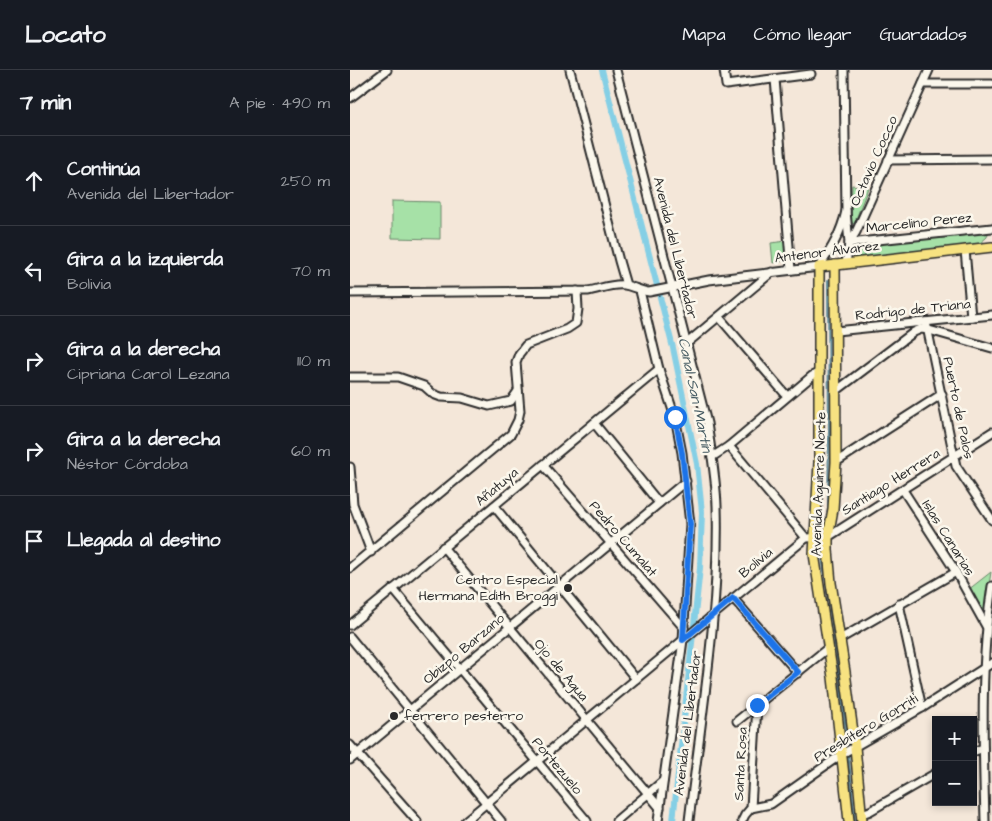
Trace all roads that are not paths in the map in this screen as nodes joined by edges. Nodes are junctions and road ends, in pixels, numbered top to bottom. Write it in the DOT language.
graph roads {
  1 [pos="570,70"];
  2 [pos="616,70"];
  3 [pos="724,70"];
  4 [pos="782,70"];
  5 [pos="844,70"];
  6 [pos="929,70"];
  7 [pos="384,71"];
  8 [pos="811,74"];
  9 [pos="778,79"];
  10 [pos="923,84"];
  11 [pos="992,84"];
  12 [pos="350,98"];
  13 [pos="992,159"];
  14 [pos="888,160"];
  15 [pos="846,211"];
  16 [pos="992,228"];
  17 [pos="849,243"];
  18 [pos="992,247"];
  19 [pos="965,250"];
  20 [pos="846,264"];
  21 [pos="835,265"];
  22 [pos="819,267"];
  23 [pos="791,270"];
  24 [pos="772,272"];
  25 [pos="626,285"];
  26 [pos="669,289"];
  27 [pos="577,291"];
  28 [pos="640,291"];
  29 [pos="350,293"];
  30 [pos="992,315"];
  31 [pos="718,317"];
  32 [pos="971,317"];
  33 [pos="926,322"];
  34 [pos="929,330"];
  35 [pos="836,331"];
  36 [pos="686,344"];
  37 [pos="992,348"];
  38 [pos="659,368"];
  39 [pos="820,372"];
  40 [pos="350,377"];
  41 [pos="518,391"];
  42 [pos="836,391"];
  43 [pos="942,394"];
  44 [pos="787,396"];
  45 [pos="594,423"];
  46 [pos="992,432"];
  47 [pos="729,446"];
  48 [pos="712,457"];
  49 [pos="954,457"];
  50 [pos="836,462"];
  51 [pos="543,465"];
  52 [pos="350,467"];
  53 [pos="686,481"];
  54 [pos="903,490"];
  55 [pos="659,503"];
  56 [pos="494,506"];
  57 [pos="992,520"];
  58 [pos="828,536"];
  59 [pos="810,538"];
  60 [pos="610,544"];
  61 [pos="444,547"];
  62 [pos="372,552"];
  63 [pos="350,568"];
  64 [pos="956,572"];
  65 [pos="560,586"];
  66 [pos="992,586"];
  67 [pos="393,589"];
  68 [pos="733,598"];
  69 [pos="898,604"];
  70 [pos="713,614"];
  71 [pos="350,625"];
  72 [pos="986,626"];
  73 [pos="510,627"];
  74 [pos="684,628"];
  75 [pos="350,636"];
  76 [pos="840,639"];
  77 [pos="683,640"];
  78 [pos="828,648"];
  79 [pos="992,663"];
  80 [pos="985,668"];
  81 [pos="460,669"];
  82 [pos="798,672"];
  83 [pos="636,679"];
  84 [pos="757,705"];
  85 [pos="922,708"];
  86 [pos="410,711"];
  87 [pos="587,720"];
  88 [pos="736,721"];
  89 [pos="350,745"];
  90 [pos="983,748"];
  91 [pos="977,750"];
  92 [pos="849,751"];
  93 [pos="358,754"];
  94 [pos="350,760"];
  95 [pos="537,761"];
  96 [pos="932,776"];
  97 [pos="663,781"];
  98 [pos="648,794"];
  99 [pos="487,803"];
  100 [pos="660,808"];
  101 [pos="751,808"];
  102 [pos="862,817"];
  103 [pos="417,821"];
  104 [pos="465,821"];
  105 [pos="501,821"];
  106 [pos="587,821"];
  107 [pos="616,821"];
  108 [pos="658,821"];
  109 [pos="689,821"];
  110 [pos="742,821"];
  111 [pos="849,821"];
  112 [pos="985,821"];
  1 -- 25 [label="street"];
  2 -- 26 [label="street, Avenida del Libertador"];
  3 -- 9 [label="street"];
  4 -- 9 [label="street"];
  5 -- 15 [label="street"];
  6 -- 10 [label="street, Octavio Cocco"];
  7 -- 12 [label="street"];
  8 -- 9 [label="street"];
  9 -- 23 [label="street"];
  10 -- 11 [label="street"];
  10 -- 14 [label="street, Octavio Cocco"];
  13 -- 14 [label="street"];
  14 -- 17 [label="street, Octavio Cocco"];
  15 -- 17 [label="street"];
  15 -- 22 [label="street"];
  16 -- 17 [label="street, Marcelino Perez"];
  17 -- 20 [label="street, Octavio Cocco"];
  18 -- 19 [label="main road, Antenor Álvarez"];
  19 -- 20 [label="main road, Antenor Álvarez"];
  19 -- 32 [label="street"];
  20 -- 21 [label="main road, Antenor Álvarez"];
  21 -- 22 [label="main road, Antenor Álvarez"];
  21 -- 35 [label="main road, Avenida Aguirre Norte"];
  22 -- 23 [label="street, Antenor Álvarez"];
  22 -- 39 [label="main road, Avenida Aguirre Norte"];
  23 -- 24 [label="street, Antenor Álvarez"];
  24 -- 26 [label="street, Antenor Álvarez"];
  24 -- 31 [label="street"];
  25 -- 27 [label="street"];
  25 -- 28 [label="street"];
  26 -- 28 [label="street, Antenor Álvarez"];
  26 -- 36 [label="street, Avenida del Libertador"];
  27 -- 29 [label="street"];
  27 -- 41 [label="street"];
  28 -- 38 [label="street, Avenida del Libertador"];
  30 -- 32 [label="street, Rodrigo de Triana"];
  31 -- 36 [label="street"];
  31 -- 44 [label="street"];
  32 -- 33 [label="street, Rodrigo de Triana"];
  33 -- 34 [label="street, Puerto de Palos"];
  33 -- 35 [label="street, Rodrigo de Triana"];
  34 -- 37 [label="street"];
  34 -- 42 [label="street"];
  34 -- 43 [label="street, Puerto de Palos"];
  35 -- 42 [label="main road, Avenida Aguirre Norte"];
  36 -- 48 [label="street, Avenida del Libertador"];
  38 -- 45 [label="street, Añatuya"];
  38 -- 53 [label="street, Avenida del Libertador"];
  39 -- 44 [label="street"];
  39 -- 59 [label="main road, Avenida Aguirre Norte"];
  40 -- 41 [label="street"];
  41 -- 62 [label="street"];
  42 -- 50 [label="main road, Avenida Aguirre Norte"];
  43 -- 49 [label="street, Puerto de Palos"];
  43 -- 50 [label="street"];
  44 -- 47 [label="street"];
  45 -- 51 [label="street, Añatuya"];
  45 -- 55 [label="street"];
  46 -- 49 [label="street, Santiago Herrera"];
  47 -- 48 [label="street"];
  47 -- 59 [label="street"];
  48 -- 70 [label="street, Avenida del Libertador"];
  49 -- 54 [label="street, Santiago Herrera"];
  49 -- 57 [label="street, Puerto de Palos"];
  50 -- 58 [label="main road, Avenida Aguirre Norte"];
  51 -- 56 [label="street, Añatuya"];
  51 -- 60 [label="street, Pedro Cumalat"];
  52 -- 62 [label="street"];
  53 -- 55 [label="street, Obizpo Barzano"];
  53 -- 74 [label="street, Avenida del Libertador"];
  54 -- 58 [label="street, Santiago Herrera"];
  54 -- 64 [label="street, Islas Canarias"];
  55 -- 60 [label="street, Obizpo Barzano"];
  56 -- 61 [label="street, Añatuya"];
  56 -- 65 [label="street"];
  58 -- 59 [label="street"];
  58 -- 76 [label="main road, Avenida Aguirre Norte"];
  59 -- 68 [label="street, Bolivia"];
  59 -- 78 [label="main road, Avenida Aguirre Norte"];
  60 -- 65 [label="street, Obizpo Barzano"];
  60 -- 74 [label="street, Pedro Cumalat"];
  61 -- 67 [label="street, Añatuya"];
  61 -- 73 [label="street, Ojo de Agua"];
  62 -- 63 [label="street"];
  64 -- 69 [label="street"];
  64 -- 72 [label="street, Islas Canarias"];
  65 -- 73 [label="street, Obizpo Barzano"];
  65 -- 83 [label="street"];
  66 -- 72 [label="street"];
  67 -- 71 [label="street, Añatuya"];
  67 -- 81 [label="street, Portezuelo"];
  68 -- 70 [label="street, Bolivia"];
  68 -- 82 [label="street"];
  69 -- 76 [label="street"];
  69 -- 85 [label="street"];
  70 -- 77 [label="street, Bolivia"];
  70 -- 109 [label="street, Avenida del Libertador"];
  72 -- 80 [label="street"];
  73 -- 81 [label="street, Obizpo Barzano"];
  73 -- 87 [label="street, Ojo de Agua"];
  74 -- 77 [label="street, Avenida del Libertador"];
  75 -- 86 [label="street"];
  76 -- 92 [label="main road, Avenida Aguirre Norte"];
  77 -- 83 [label="street"];
  77 -- 97 [label="street, Avenida del Libertador"];
  78 -- 82 [label="street"];
  78 -- 92 [label="main road, Avenida Aguirre Norte"];
  79 -- 80 [label="street, Presbítero Gorriti"];
  80 -- 85 [label="street, Presbítero Gorriti"];
  80 -- 90 [label="street"];
  81 -- 86 [label="street, Obizpo Barzano"];
  81 -- 95 [label="street, Portezuelo"];
  82 -- 84 [label="street"];
  83 -- 87 [label="street"];
  84 -- 88 [label="street"];
  84 -- 101 [label="street, Santa Rosa"];
  85 -- 92 [label="street, Presbítero Gorriti"];
  86 -- 93 [label="street, Obizpo Barzano"];
  86 -- 99 [label="street"];
  87 -- 95 [label="street"];
  87 -- 98 [label="street, Ojo de Agua"];
  89 -- 93 [label="street"];
  90 -- 91 [label="street"];
  90 -- 112 [label="street"];
  92 -- 101 [label="street, Presbítero Gorriti"];
  92 -- 102 [label="main road, Avenida Aguirre Norte"];
  92 -- 111 [label="main road, Avenida Aguirre Norte"];
  93 -- 94 [label="street, Obizpo Barzano"];
  93 -- 103 [label="street"];
  95 -- 99 [label="street"];
  95 -- 106 [label="street, Portezuelo"];
  96 -- 102 [label="street"];
  97 -- 98 [label="street"];
  97 -- 100 [label="street, Avenida del Libertador"];
  98 -- 100 [label="street, Ojo de Agua"];
  98 -- 107 [label="street"];
  99 -- 104 [label="street"];
  99 -- 105 [label="street"];
  100 -- 108 [label="street, Avenida del Libertador"];
  101 -- 110 [label="street, Santa Rosa"];
}
